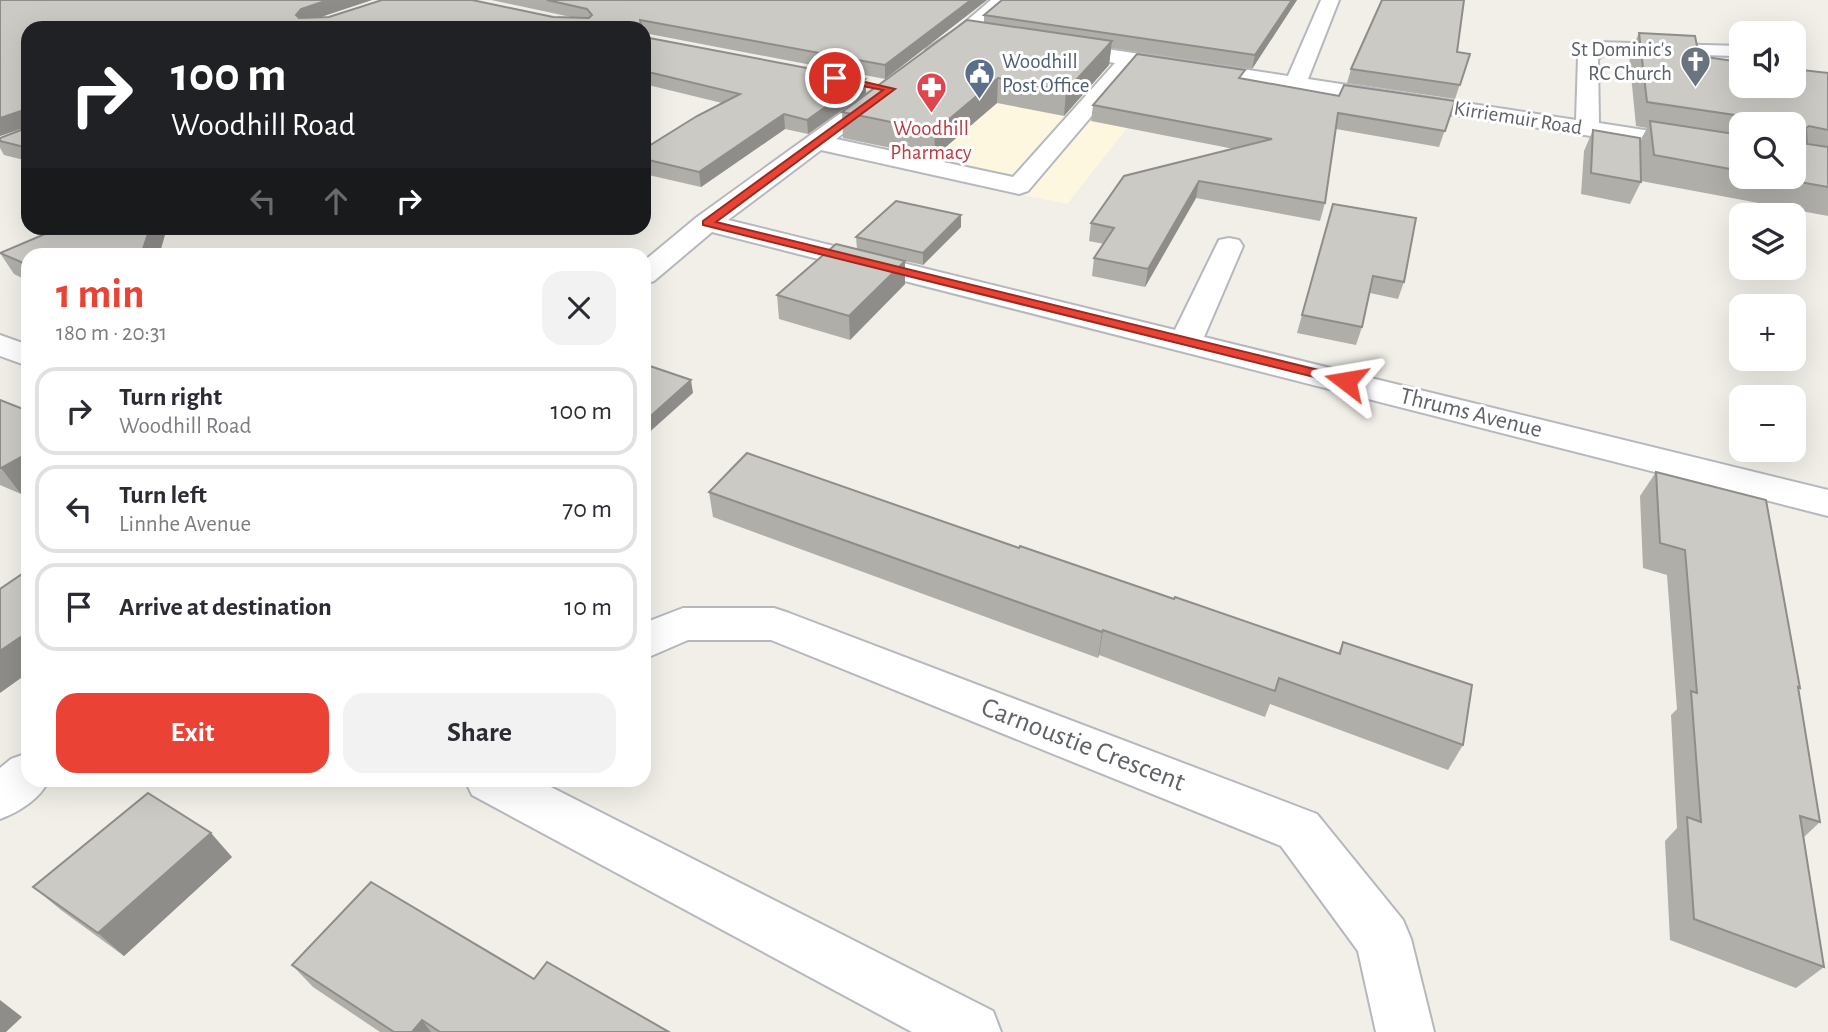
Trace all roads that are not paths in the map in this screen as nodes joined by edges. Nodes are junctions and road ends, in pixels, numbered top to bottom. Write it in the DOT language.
graph roads {
  1 [pos="1002,0"];
  2 [pos="1330,0"];
  3 [pos="963,34"];
  4 [pos="989,37"];
  5 [pos="1040,45"];
  6 [pos="1729,50"];
  7 [pos="1130,58"];
  8 [pos="919,64"];
  9 [pos="863,83"];
  10 [pos="1295,84"];
  11 [pos="1587,128"];
  12 [pos="817,142"];
  13 [pos="1729,150"];
  14 [pos="707,223"];
  15 [pos="1228,246"];
  16 [pos="651,269"];
  17 [pos="1186,341"];
  18 [pos="0,345"];
  19 [pos="21,353"];
  20 [pos="1828,503"];
  21 [pos="651,639"];
  22 [pos="21,780"];
  23 [pos="504,787"];
  24 [pos="0,797"];
  25 [pos="972,1032"];
  26 [pos="1405,1032"];
  1 -- 3 [label="street"];
  2 -- 10 [label="street"];
  3 -- 4 [label="street"];
  3 -- 8 [label="street"];
  5 -- 7 [label="street, Kirriemuir Road"];
  6 -- 11 [label="street"];
  7 -- 10 [label="street, Kirriemuir Road"];
  7 -- 12 [label="street"];
  9 -- 12 [label="street"];
  10 -- 11 [label="street, Kirriemuir Road"];
  11 -- 13 [label="street, Kirriemuir Road"];
  12 -- 14 [label="street"];
  14 -- 16 [label="street"];
  14 -- 17 [label="street, Thrums Avenue"];
  15 -- 17 [label="street"];
  17 -- 20 [label="street, Thrums Avenue"];
  18 -- 19 [label="street"];
  21 -- 26 [label="street, Carnoustie Crescent"];
  22 -- 24 [label="street"];
  23 -- 25 [label="street"];
}
